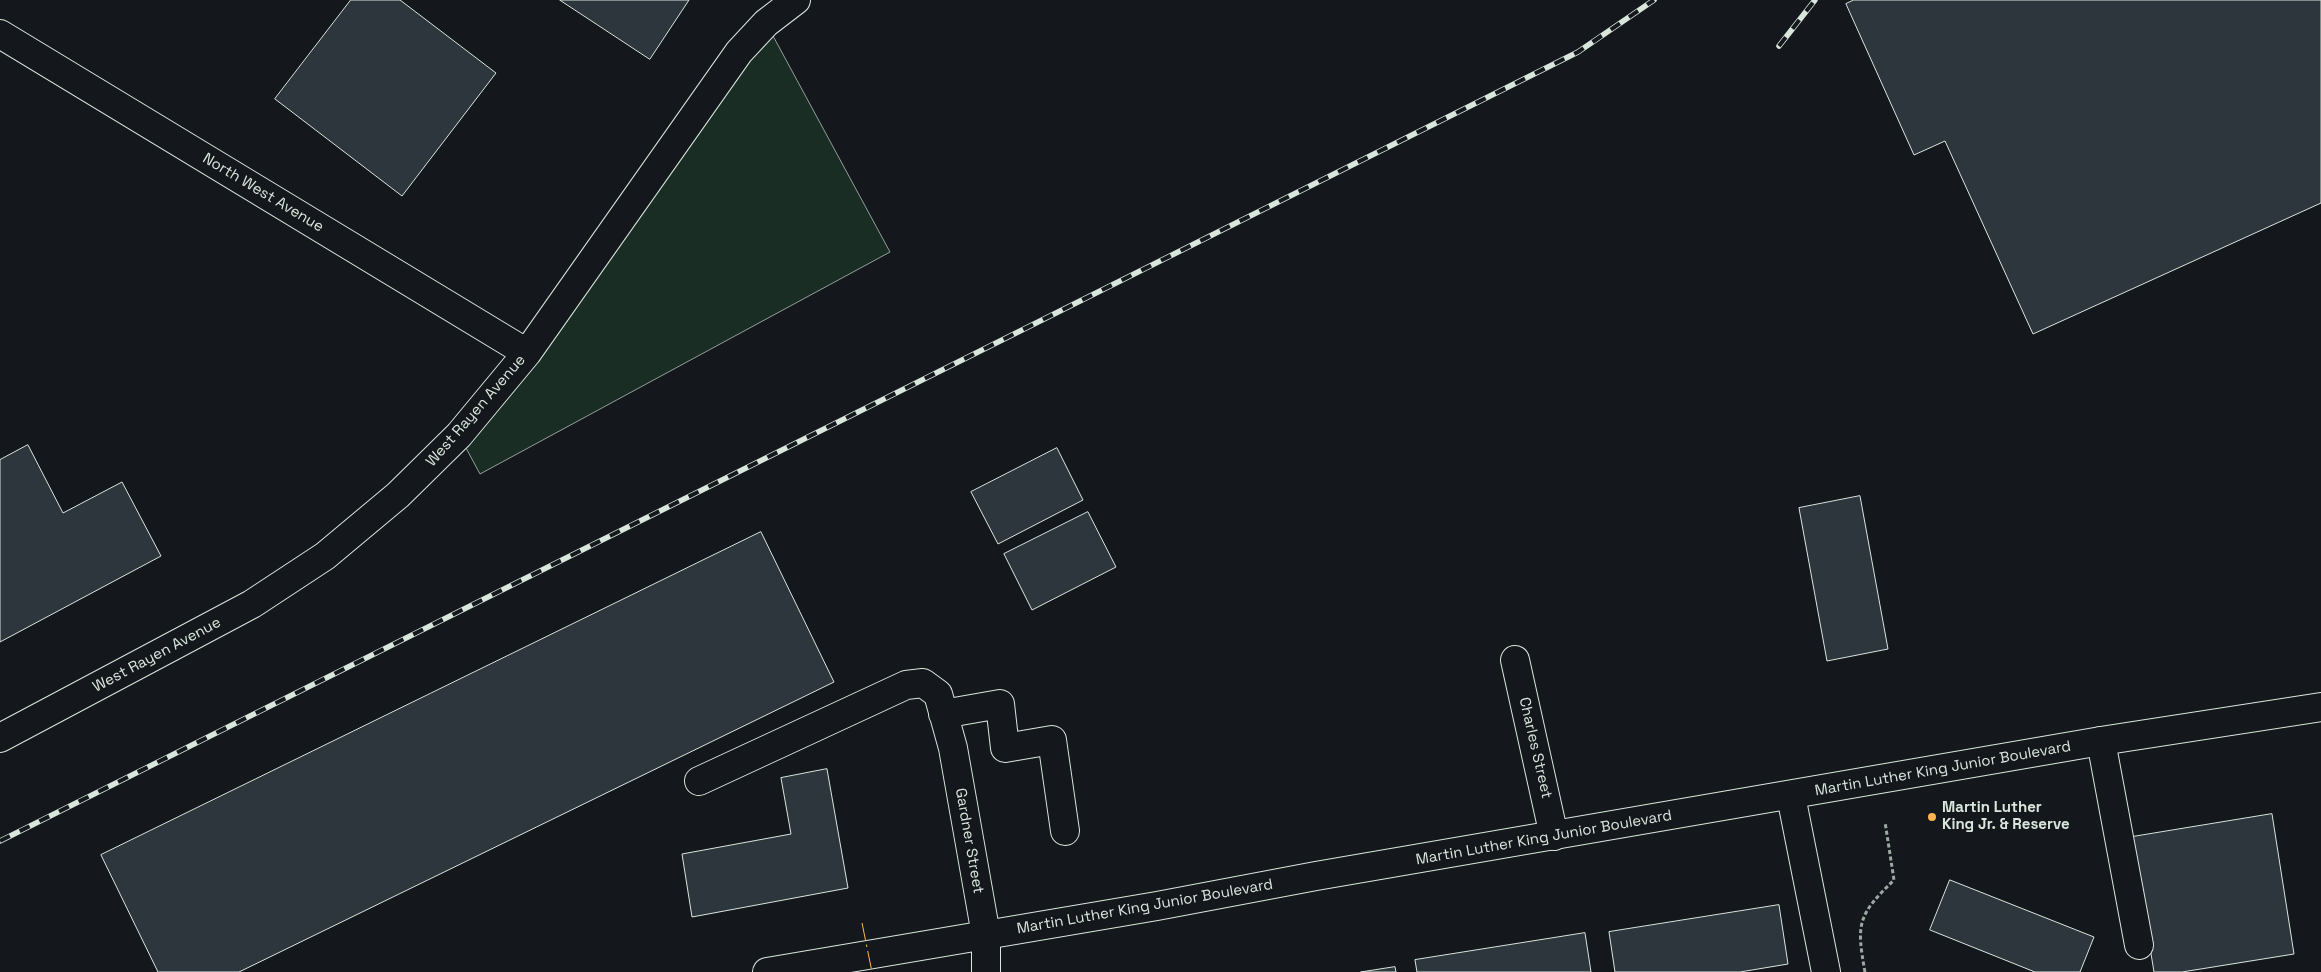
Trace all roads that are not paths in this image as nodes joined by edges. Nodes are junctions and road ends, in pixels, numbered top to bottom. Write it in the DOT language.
graph roads {
  1 [pos="796,0"];
  2 [pos="0,34"];
  3 [pos="527,353"];
  4 [pos="1515,660"];
  5 [pos="2321,707"];
  6 [pos="943,714"];
  7 [pos="0,738"];
  8 [pos="2101,741"];
  9 [pos="699,781"];
  10 [pos="1791,796"];
  11 [pos="1065,831"];
  12 [pos="1554,836"];
  13 [pos="986,935"];
  14 [pos="2139,945"];
  15 [pos="767,972"];
  16 [pos="986,972"];
  17 [pos="1826,972"];
  1 -- 3 [label="street, West Rayen Avenue"];
  2 -- 3 [label="street, North West Avenue"];
  3 -- 7 [label="street, West Rayen Avenue"];
  4 -- 12 [label="street, Charles Street"];
  5 -- 8 [label="street, Martin Luther King Junior Boulevard"];
  6 -- 9 [label="street, Gardner Street"];
  6 -- 11 [label="street"];
  6 -- 13 [label="street, Gardner Street"];
  8 -- 10 [label="street, Martin Luther King Junior Boulevard"];
  8 -- 14 [label="street"];
  10 -- 12 [label="street, Martin Luther King Junior Boulevard"];
  10 -- 17 [label="street"];
  12 -- 13 [label="street, Martin Luther King Junior Boulevard"];
  13 -- 15 [label="street, Martin Luther King Junior Boulevard"];
  13 -- 16 [label="street, Gardner Street"];
}
